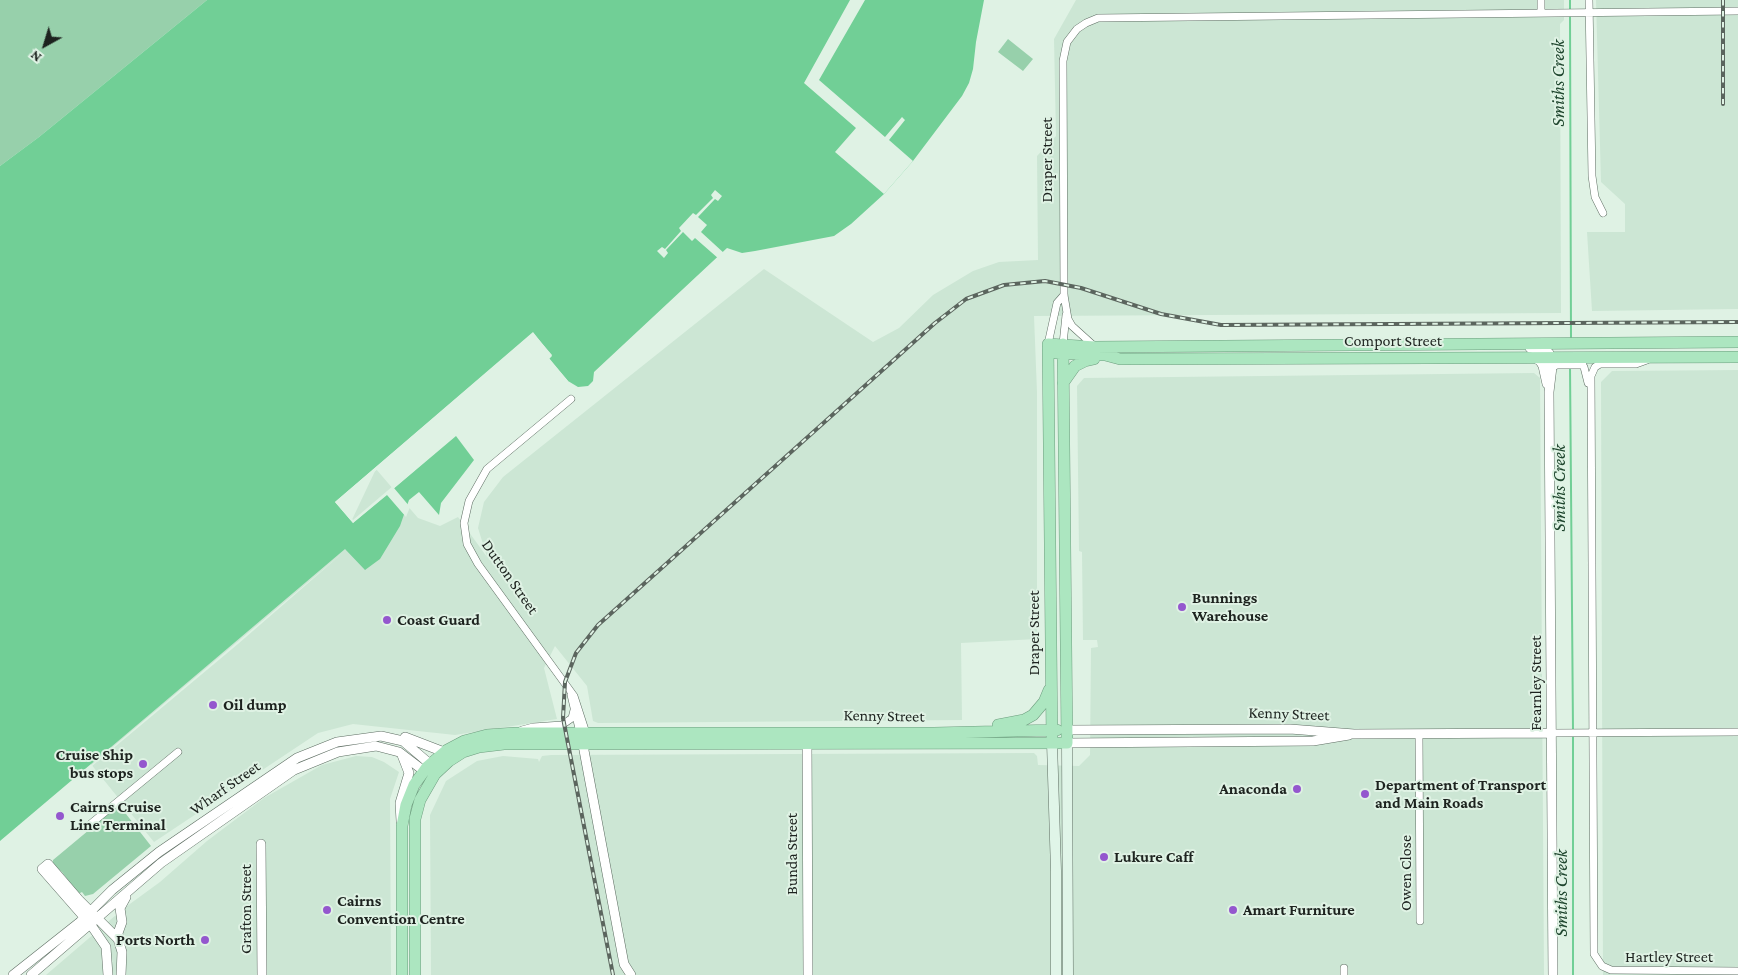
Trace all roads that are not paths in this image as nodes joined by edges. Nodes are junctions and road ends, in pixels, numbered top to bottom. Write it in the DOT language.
graph roads {
  1 [pos="1541,0"];
  2 [pos="1588,0"];
  3 [pos="1738,11"];
  4 [pos="1589,12"];
  5 [pos="1542,13"];
  6 [pos="1603,212"];
  7 [pos="1064,295"];
  8 [pos="1066,307"];
  9 [pos="1738,342"];
  10 [pos="1473,344"];
  11 [pos="1095,347"];
  12 [pos="1048,348"];
  13 [pos="1063,349"];
  14 [pos="1656,356"];
  15 [pos="1532,357"];
  16 [pos="1738,357"];
  17 [pos="1120,359"];
  18 [pos="1555,360"];
  19 [pos="1579,360"];
  20 [pos="1063,384"];
  21 [pos="1590,390"];
  22 [pos="1549,392"];
  23 [pos="571,399"];
  24 [pos="1051,684"];
  25 [pos="567,685"];
  26 [pos="574,710"];
  27 [pos="1067,730"];
  28 [pos="1052,731"];
  29 [pos="1738,732"];
  30 [pos="515,733"];
  31 [pos="934,733"];
  32 [pos="1552,733"];
  33 [pos="1594,733"];
  34 [pos="1354,734"];
  35 [pos="1419,734"];
  36 [pos="368,736"];
  37 [pos="583,737"];
  38 [pos="807,738"];
  39 [pos="1052,743"];
  40 [pos="1067,743"];
  41 [pos="360,747"];
  42 [pos="398,751"];
  43 [pos="178,752"];
  44 [pos="444,752"];
  45 [pos="306,753"];
  46 [pos="410,759"];
  47 [pos="430,770"];
  48 [pos="88,826"];
  49 [pos="402,826"];
  50 [pos="261,844"];
  51 [pos="145,876"];
  52 [pos="87,915"];
  53 [pos="98,919"];
  54 [pos="1420,921"];
  55 [pos="90,926"];
  56 [pos="119,940"];
  57 [pos="1738,971"];
  58 [pos="13,975"];
  59 [pos="31,975"];
  60 [pos="108,975"];
  61 [pos="122,975"];
  62 [pos="262,975"];
  63 [pos="402,975"];
  64 [pos="415,975"];
  65 [pos="631,975"];
  66 [pos="808,975"];
  67 [pos="1056,975"];
  68 [pos="1068,975"];
  69 [pos="1553,975"];
  1 -- 5 [label="street"];
  2 -- 4 [label="street"];
  3 -- 4 [label="street"];
  4 -- 5 [label="street"];
  4 -- 6 [label="street"];
  5 -- 7 [label="street, Draper Street"];
  7 -- 8 [label="street, Draper Street"];
  7 -- 12 [label="street, Draper Street"];
  8 -- 11 [label="street, Draper Street"];
  8 -- 13 [label="street, Draper Street"];
  9 -- 10 [label="highway, Comport Street"];
  10 -- 11 [label="highway, Comport Street"];
  10 -- 18 [label="street"];
  11 -- 13 [label="highway, Comport Street"];
  12 -- 13 [label="highway, Comport Street"];
  12 -- 24 [label="highway, Draper Street"];
  13 -- 17 [label="highway, Comport Street"];
  13 -- 20 [label="highway, Draper Street"];
  14 -- 16 [label="highway, Comport Street"];
  14 -- 19 [label="highway, Comport Street"];
  14 -- 21 [label="street"];
  15 -- 17 [label="highway, Comport Street"];
  15 -- 18 [label="highway, Comport Street"];
  15 -- 22 [label="street, Fearnley Street"];
  17 -- 20 [label="highway"];
  18 -- 19 [label="highway, Comport Street"];
  18 -- 22 [label="street, Fearnley Street"];
  19 -- 21 [label="street"];
  20 -- 27 [label="highway, Draper Street"];
  21 -- 33 [label="street"];
  22 -- 32 [label="street, Fearnley Street"];
  23 -- 25 [label="street, Dutton Street"];
  24 -- 28 [label="highway, Draper Street"];
  24 -- 31 [label="highway"];
  25 -- 26 [label="street, Dutton Street"];
  25 -- 37 [label="street, Dutton Street"];
  26 -- 30 [label="street"];
  26 -- 37 [label="street, Dutton Street"];
  27 -- 28 [label="highway, Kenny Street"];
  27 -- 34 [label="street, Kenny Street"];
  27 -- 40 [label="highway, Draper Street"];
  28 -- 31 [label="highway, Kenny Street"];
  28 -- 39 [label="highway, Draper Street"];
  29 -- 33 [label="street, Kenny Street"];
  30 -- 37 [label="highway, Kenny Street"];
  30 -- 44 [label="highway, Kenny Street"];
  31 -- 38 [label="highway, Kenny Street"];
  32 -- 33 [label="street, Kenny Street"];
  32 -- 35 [label="street, Kenny Street"];
  32 -- 69 [label="street, Fearnley Street"];
  33 -- 57 [label="street, Hartley Street"];
  34 -- 35 [label="street, Kenny Street"];
  34 -- 40 [label="street, Kenny Street"];
  35 -- 54 [label="street, Owen Close"];
  36 -- 44 [label="street"];
  36 -- 45 [label="street, Wharf Street"];
  36 -- 46 [label="street"];
  36 -- 47 [label="street, Wharf Street"];
  37 -- 38 [label="highway, Kenny Street"];
  37 -- 47 [label="highway, Kenny Street"];
  37 -- 65 [label="street, Dutton Street"];
  38 -- 39 [label="highway, Kenny Street"];
  38 -- 66 [label="street, Bunda Street"];
  39 -- 40 [label="highway, Kenny Street"];
  39 -- 67 [label="main road, Draper Street"];
  40 -- 68 [label="main road, Draper Street"];
  41 -- 42 [label="street, Wharf Street"];
  41 -- 45 [label="street"];
  41 -- 51 [label="street, Wharf Street"];
  42 -- 46 [label="street, Wharf Street"];
  42 -- 49 [label="street"];
  43 -- 48 [label="street"];
  44 -- 47 [label="highway, Kenny Street"];
  45 -- 52 [label="street, Wharf Street"];
  46 -- 47 [label="street, Wharf Street"];
  47 -- 49 [label="highway"];
  47 -- 64 [label="highway"];
  49 -- 63 [label="highway"];
  50 -- 62 [label="street, Grafton Street"];
  51 -- 53 [label="street, Wharf Street"];
  51 -- 56 [label="street"];
  52 -- 52 [label="street"];
  52 -- 53 [label="street"];
  52 -- 55 [label="street"];
  52 -- 58 [label="street, Wharf Street"];
  53 -- 55 [label="street, Wharf Street"];
  53 -- 56 [label="street"];
  55 -- 59 [label="street, Wharf Street"];
  55 -- 60 [label="street"];
  56 -- 61 [label="street"];
}
